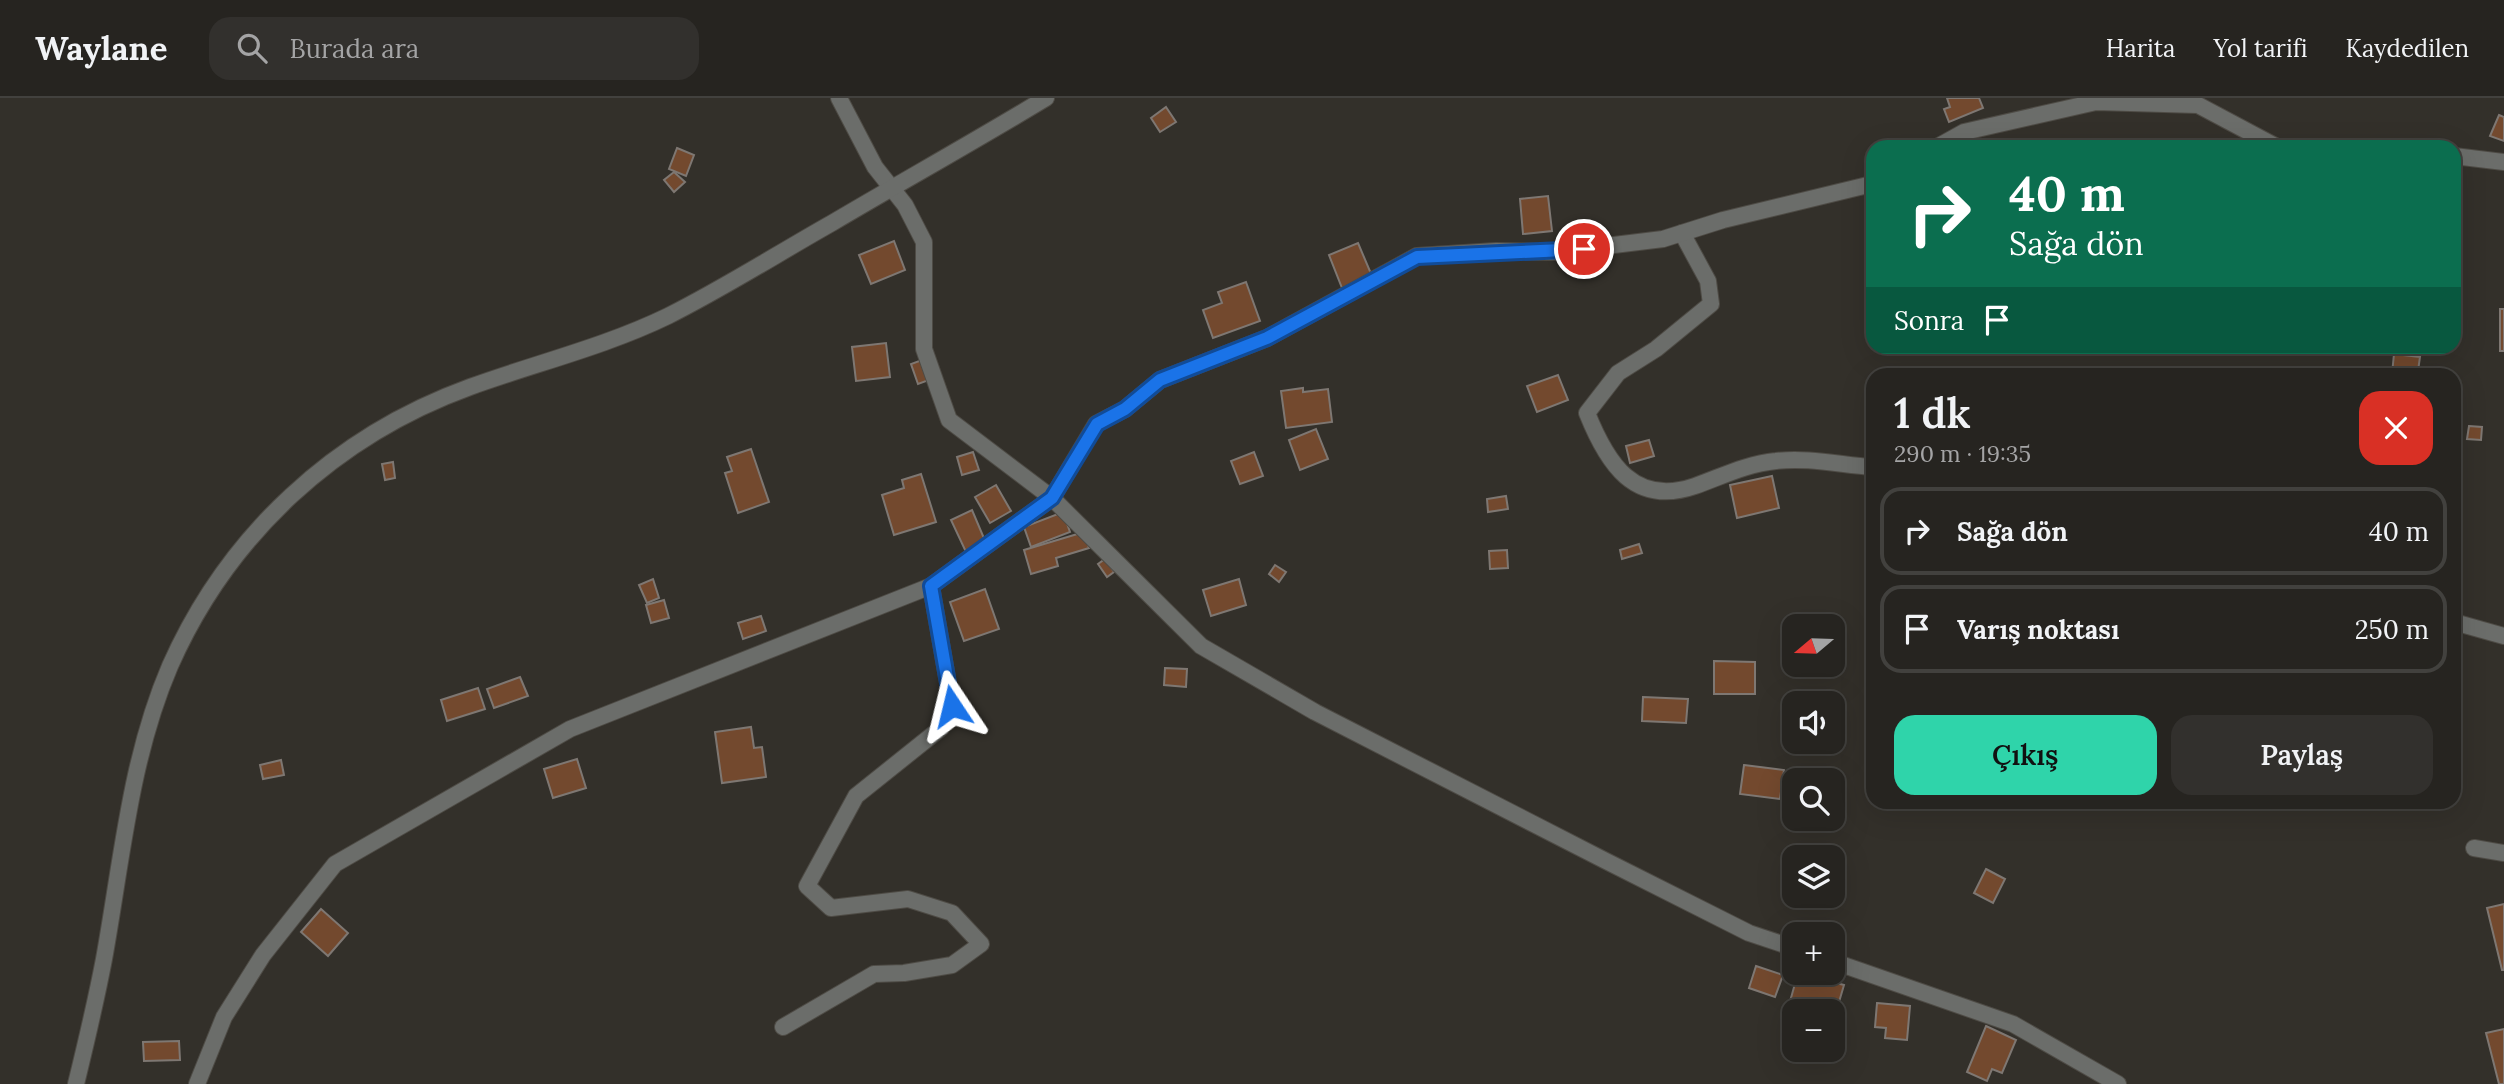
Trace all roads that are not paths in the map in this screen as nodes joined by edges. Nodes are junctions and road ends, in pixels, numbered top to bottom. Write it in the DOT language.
graph roads {
  1 [pos="839,98"];
  2 [pos="1046,98"];
  3 [pos="1950,140"];
  4 [pos="2264,140"];
  5 [pos="2461,157"];
  6 [pos="2504,162"];
  7 [pos="1866,186"];
  8 [pos="891,188"];
  9 [pos="1682,233"];
  10 [pos="1866,467"];
  11 [pos="1052,498"];
  12 [pos="931,586"];
  13 [pos="2461,624"];
  14 [pos="2504,636"];
  15 [pos="2474,848"];
  16 [pos="2504,853"];
  17 [pos="1782,944"];
  18 [pos="1845,966"];
  19 [pos="783,1027"];
  20 [pos="76,1084"];
  21 [pos="197,1084"];
  22 [pos="2118,1084"];
  1 -- 8 [label="street"];
  2 -- 8 [label="street"];
  3 -- 4 [label="street"];
  5 -- 6 [label="street"];
  7 -- 9 [label="street"];
  8 -- 11 [label="street"];
  8 -- 20 [label="street"];
  9 -- 10 [label="street"];
  9 -- 11 [label="street"];
  11 -- 12 [label="street"];
  11 -- 17 [label="street"];
  12 -- 19 [label="street"];
  12 -- 21 [label="street"];
  13 -- 14 [label="street"];
  15 -- 16 [label="street"];
  18 -- 22 [label="street"];
}
